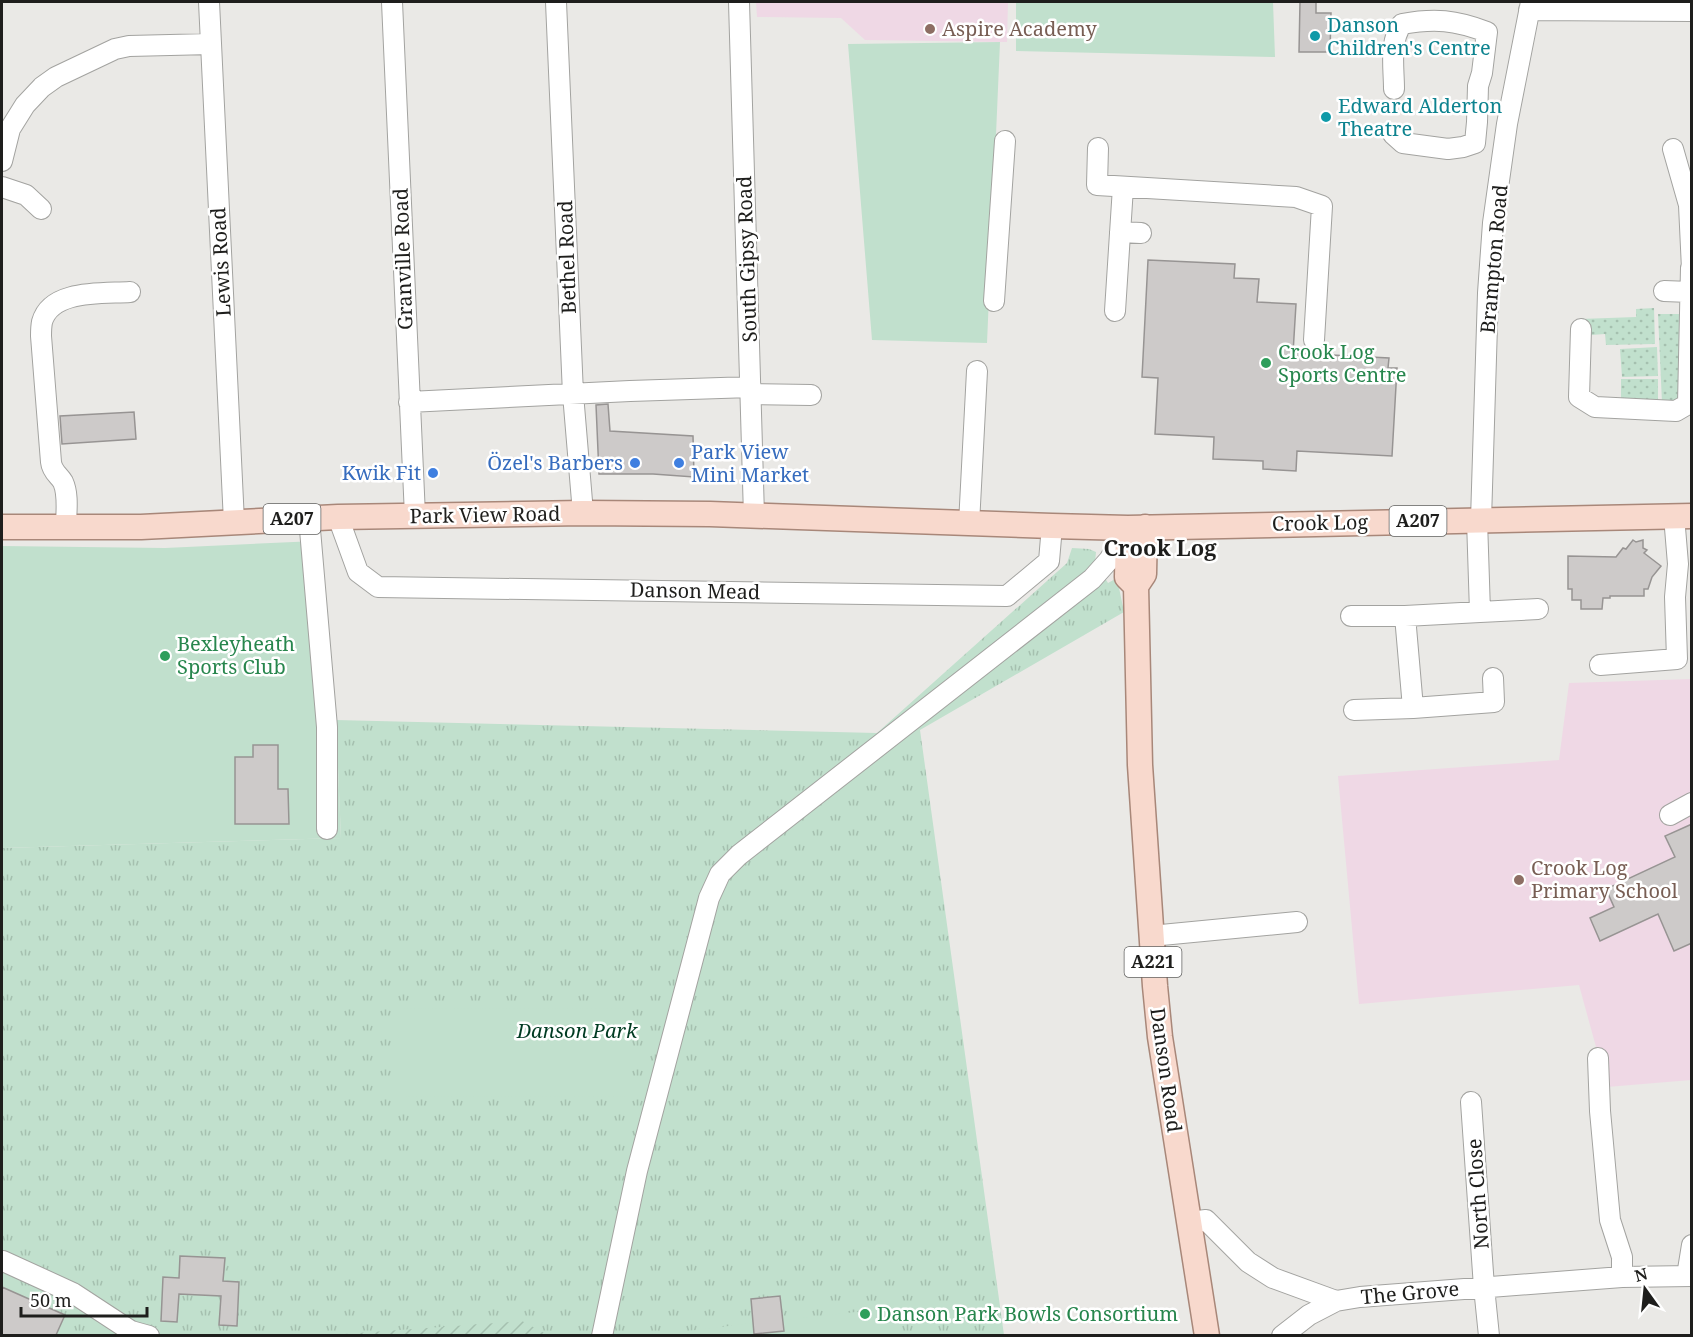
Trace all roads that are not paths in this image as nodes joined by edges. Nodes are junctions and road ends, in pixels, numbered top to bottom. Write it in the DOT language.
graph roads {
  1 [pos="209,2"];
  2 [pos="392,2"];
  3 [pos="556,2"];
  4 [pos="739,2"];
  5 [pos="1530,6"];
  6 [pos="1692,11"];
  7 [pos="211,44"];
  8 [pos="1394,88"];
  9 [pos="1477,122"];
  10 [pos="1507,124"];
  11 [pos="1393,134"];
  12 [pos="1005,141"];
  13 [pos="1098,148"];
  14 [pos="1674,149"];
  15 [pos="2,160"];
  16 [pos="2,187"];
  17 [pos="1123,187"];
  18 [pos="41,209"];
  19 [pos="1120,232"];
  20 [pos="1141,233"];
  21 [pos="1691,269"];
  22 [pos="1664,291"];
  23 [pos="130,292"];
  24 [pos="1690,292"];
  25 [pos="994,302"];
  26 [pos="1115,311"];
  27 [pos="1581,329"];
  28 [pos="1314,340"];
  29 [pos="977,371"];
  30 [pos="751,390"];
  31 [pos="573,394"];
  32 [pos="811,395"];
  33 [pos="409,402"];
  34 [pos="583,513"];
  35 [pos="415,516"];
  36 [pos="754,516"];
  37 [pos="1683,516"];
  38 [pos="338,517"];
  39 [pos="309,518"];
  40 [pos="1479,520"];
  41 [pos="234,522"];
  42 [pos="969,524"];
  43 [pos="66,526"];
  44 [pos="1052,526"];
  45 [pos="2,527"];
  46 [pos="1137,527"];
  47 [pos="1538,609"];
  48 [pos="1480,612"];
  49 [pos="1351,616"];
  50 [pos="1405,616"];
  51 [pos="1600,665"];
  52 [pos="1493,678"];
  53 [pos="1413,708"];
  54 [pos="1354,710"];
  55 [pos="1692,803"];
  56 [pos="1670,815"];
  57 [pos="327,829"];
  58 [pos="1297,922"];
  59 [pos="1151,936"];
  60 [pos="1598,1059"];
  61 [pos="1471,1102"];
  62 [pos="1189,1222"];
  63 [pos="1692,1245"];
  64 [pos="3,1261"];
  65 [pos="1689,1276"];
  66 [pos="1622,1277"];
  67 [pos="1484,1287"];
  68 [pos="1336,1301"];
  69 [pos="149,1335"];
  70 [pos="602,1335"];
  71 [pos="1207,1335"];
  72 [pos="1282,1335"];
  73 [pos="1490,1335"];
  1 -- 7 [label="street, Lewis Road"];
  2 -- 33 [label="street, Granville Road"];
  3 -- 31 [label="street, Bethel Road"];
  4 -- 30 [label="street, South Gipsy Road"];
  5 -- 6 [label="street"];
  5 -- 10 [label="street, Brampton Road"];
  7 -- 15 [label="street"];
  7 -- 41 [label="street, Lewis Road"];
  8 -- 9 [label="street"];
  9 -- 10 [label="street"];
  9 -- 11 [label="street"];
  10 -- 40 [label="street, Brampton Road"];
  12 -- 25 [label="street"];
  13 -- 17 [label="street"];
  14 -- 21 [label="street"];
  16 -- 18 [label="street"];
  17 -- 19 [label="street"];
  17 -- 28 [label="street"];
  19 -- 20 [label="street"];
  19 -- 26 [label="street"];
  21 -- 24 [label="street"];
  22 -- 24 [label="street"];
  23 -- 43 [label="street"];
  24 -- 27 [label="street"];
  29 -- 42 [label="street"];
  30 -- 31 [label="street"];
  30 -- 32 [label="street"];
  30 -- 36 [label="street, South Gipsy Road"];
  31 -- 33 [label="street"];
  31 -- 34 [label="street, Bethel Road"];
  33 -- 35 [label="street, Granville Road"];
  34 -- 35 [label="main road, Park View Road / A207"];
  34 -- 36 [label="main road, Park View Road / A207"];
  35 -- 38 [label="main road, Park View Road / A207"];
  36 -- 42 [label="main road, Park View Road / A207"];
  37 -- 40 [label="main road, Crook Log / A207"];
  37 -- 51 [label="street"];
  38 -- 39 [label="main road, Park View Road / A207"];
  38 -- 44 [label="street, Danson Mead"];
  39 -- 41 [label="main road, Park View Road / A207"];
  39 -- 57 [label="street"];
  40 -- 46 [label="main road, Crook Log / A207"];
  40 -- 48 [label="street, Brampton Road"];
  41 -- 43 [label="main road, Park View Road / A207"];
  42 -- 44 [label="main road, Park View Road / A207"];
  43 -- 45 [label="main road, Park View Road / A207"];
  44 -- 46 [label="main road, Park View Road / A207"];
  46 -- 59 [label="main road, Danson Road / A221"];
  46 -- 70 [label="street"];
  47 -- 48 [label="street"];
  48 -- 50 [label="street"];
  49 -- 50 [label="street"];
  50 -- 53 [label="street"];
  52 -- 53 [label="street"];
  53 -- 54 [label="street"];
  55 -- 56 [label="street"];
  58 -- 59 [label="street"];
  59 -- 62 [label="main road, Danson Road / A221"];
  60 -- 66 [label="street"];
  61 -- 67 [label="street, North Close"];
  62 -- 68 [label="street, The Grove"];
  62 -- 71 [label="main road, Danson Road / A221"];
  63 -- 65 [label="street"];
  64 -- 69 [label="street"];
  65 -- 66 [label="street, The Grove"];
  66 -- 67 [label="street, The Grove"];
  67 -- 68 [label="street, The Grove"];
  67 -- 73 [label="street, North Close"];
  68 -- 72 [label="street, The Grove"];
}
